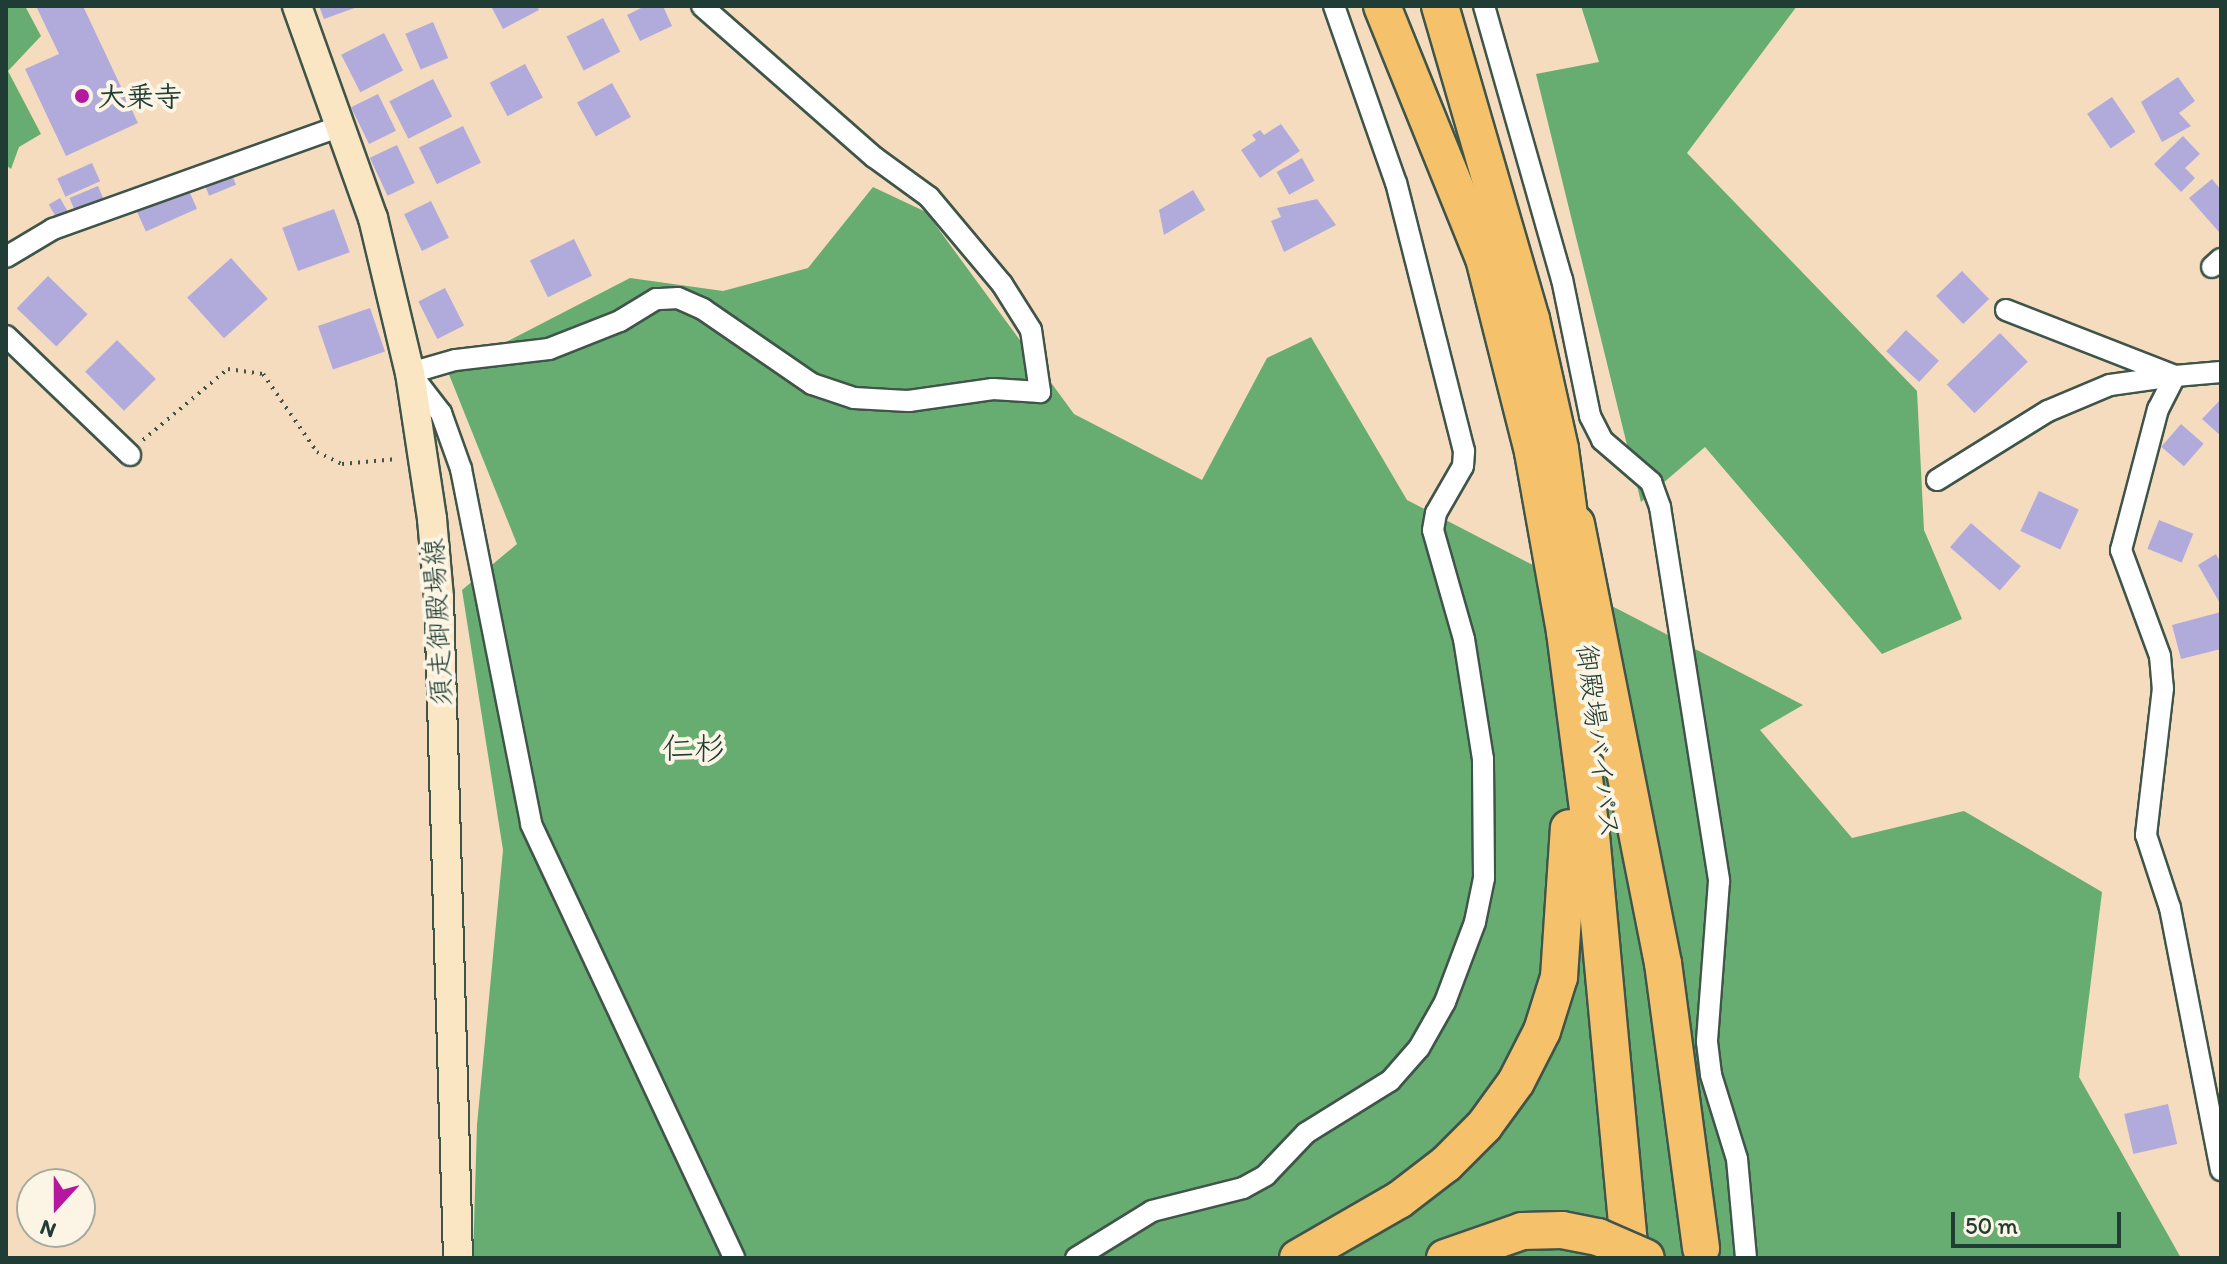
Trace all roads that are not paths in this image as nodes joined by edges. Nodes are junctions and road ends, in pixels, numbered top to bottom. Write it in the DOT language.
graph roads {
  1 [pos="297,6"];
  2 [pos="702,6"];
  3 [pos="1334,6"];
  4 [pos="1382,6"];
  5 [pos="1440,6"];
  6 [pos="1484,6"];
  7 [pos="341,126"];
  8 [pos="1495,244"];
  9 [pos="6,257"];
  10 [pos="2006,310"];
  11 [pos="6,336"];
  12 [pos="2221,372"];
  13 [pos="410,373"];
  14 [pos="2175,376"];
  15 [pos="1546,450"];
  16 [pos="130,455"];
  17 [pos="1937,480"];
  18 [pos="2221,1170"];
  19 [pos="1701,1248"];
  20 [pos="458,1258"];
  21 [pos="734,1258"];
  22 [pos="1076,1258"];
  23 [pos="1298,1258"];
  24 [pos="1445,1258"];
  25 [pos="1630,1258"];
  26 [pos="1649,1258"];
  27 [pos="1746,1258"];
  1 -- 7 [label="main road, 須走御殿場線"];
  2 -- 13 [label="street"];
  3 -- 22 [label="street"];
  4 -- 8 [label="highway"];
  5 -- 8 [label="highway"];
  6 -- 27 [label="street"];
  7 -- 9 [label="street"];
  7 -- 13 [label="main road, 須走御殿場線"];
  8 -- 15 [label="highway, 御殿場バイパス"];
  10 -- 14 [label="street"];
  11 -- 16 [label="street"];
  12 -- 14 [label="street"];
  13 -- 20 [label="main road, 須走御殿場線"];
  13 -- 21 [label="street"];
  14 -- 17 [label="street"];
  14 -- 18 [label="street"];
  15 -- 19 [label="highway"];
  15 -- 23 [label="highway"];
  15 -- 25 [label="highway, 御殿場バイパス"];
  15 -- 26 [label="highway, 御殿場バイパス"];
  24 -- 26 [label="highway, bridge"];
}
